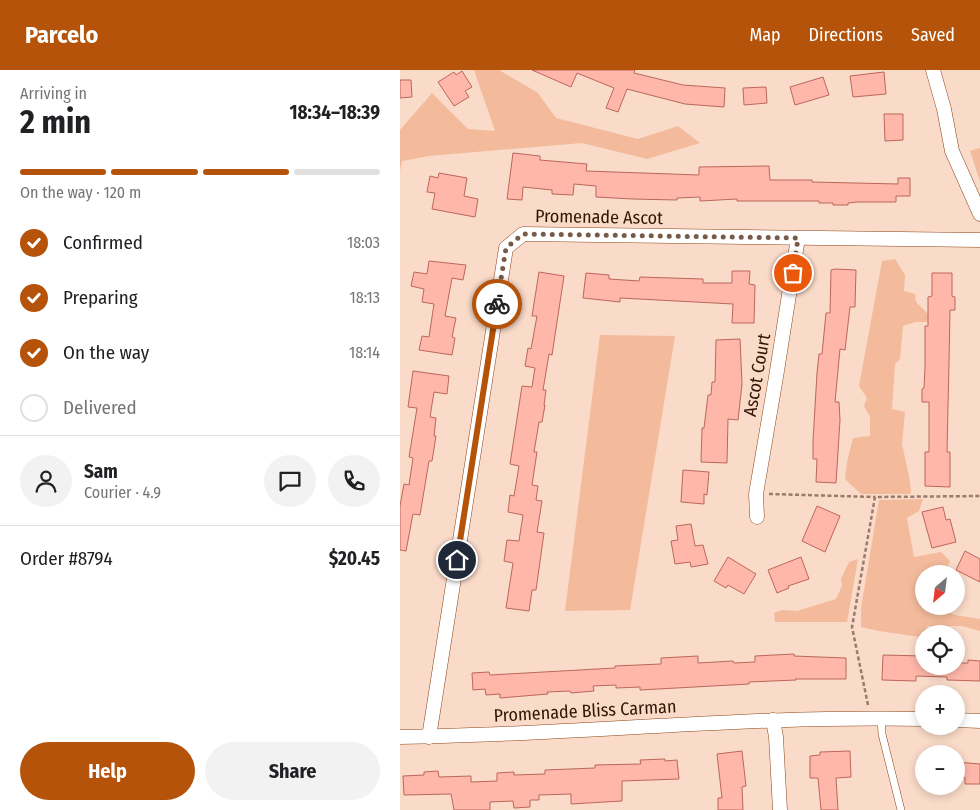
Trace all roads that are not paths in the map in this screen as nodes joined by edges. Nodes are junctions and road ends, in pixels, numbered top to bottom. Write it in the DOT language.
graph roads {
  1 [pos="933,70"];
  2 [pos="980,214"];
  3 [pos="798,238"];
  4 [pos="980,240"];
  5 [pos="757,517"];
  6 [pos="876,718"];
  7 [pos="915,719"];
  8 [pos="773,720"];
  9 [pos="965,720"];
  10 [pos="980,721"];
  11 [pos="430,736"];
  12 [pos="400,737"];
  13 [pos="780,810"];
  14 [pos="901,810"];
  1 -- 2 [label="street"];
  3 -- 4 [label="street, Promenade Ascot"];
  3 -- 5 [label="street, Ascot Court"];
  3 -- 11 [label="street, Promenade Ascot"];
  6 -- 7 [label="street, Promenade Bliss Carman"];
  6 -- 8 [label="street, Promenade Bliss Carman"];
  6 -- 14 [label="lane"];
  8 -- 11 [label="street, Promenade Bliss Carman"];
  8 -- 13 [label="street"];
  9 -- 10 [label="street"];
  11 -- 12 [label="street, Promenade Bliss Carman"];
}
